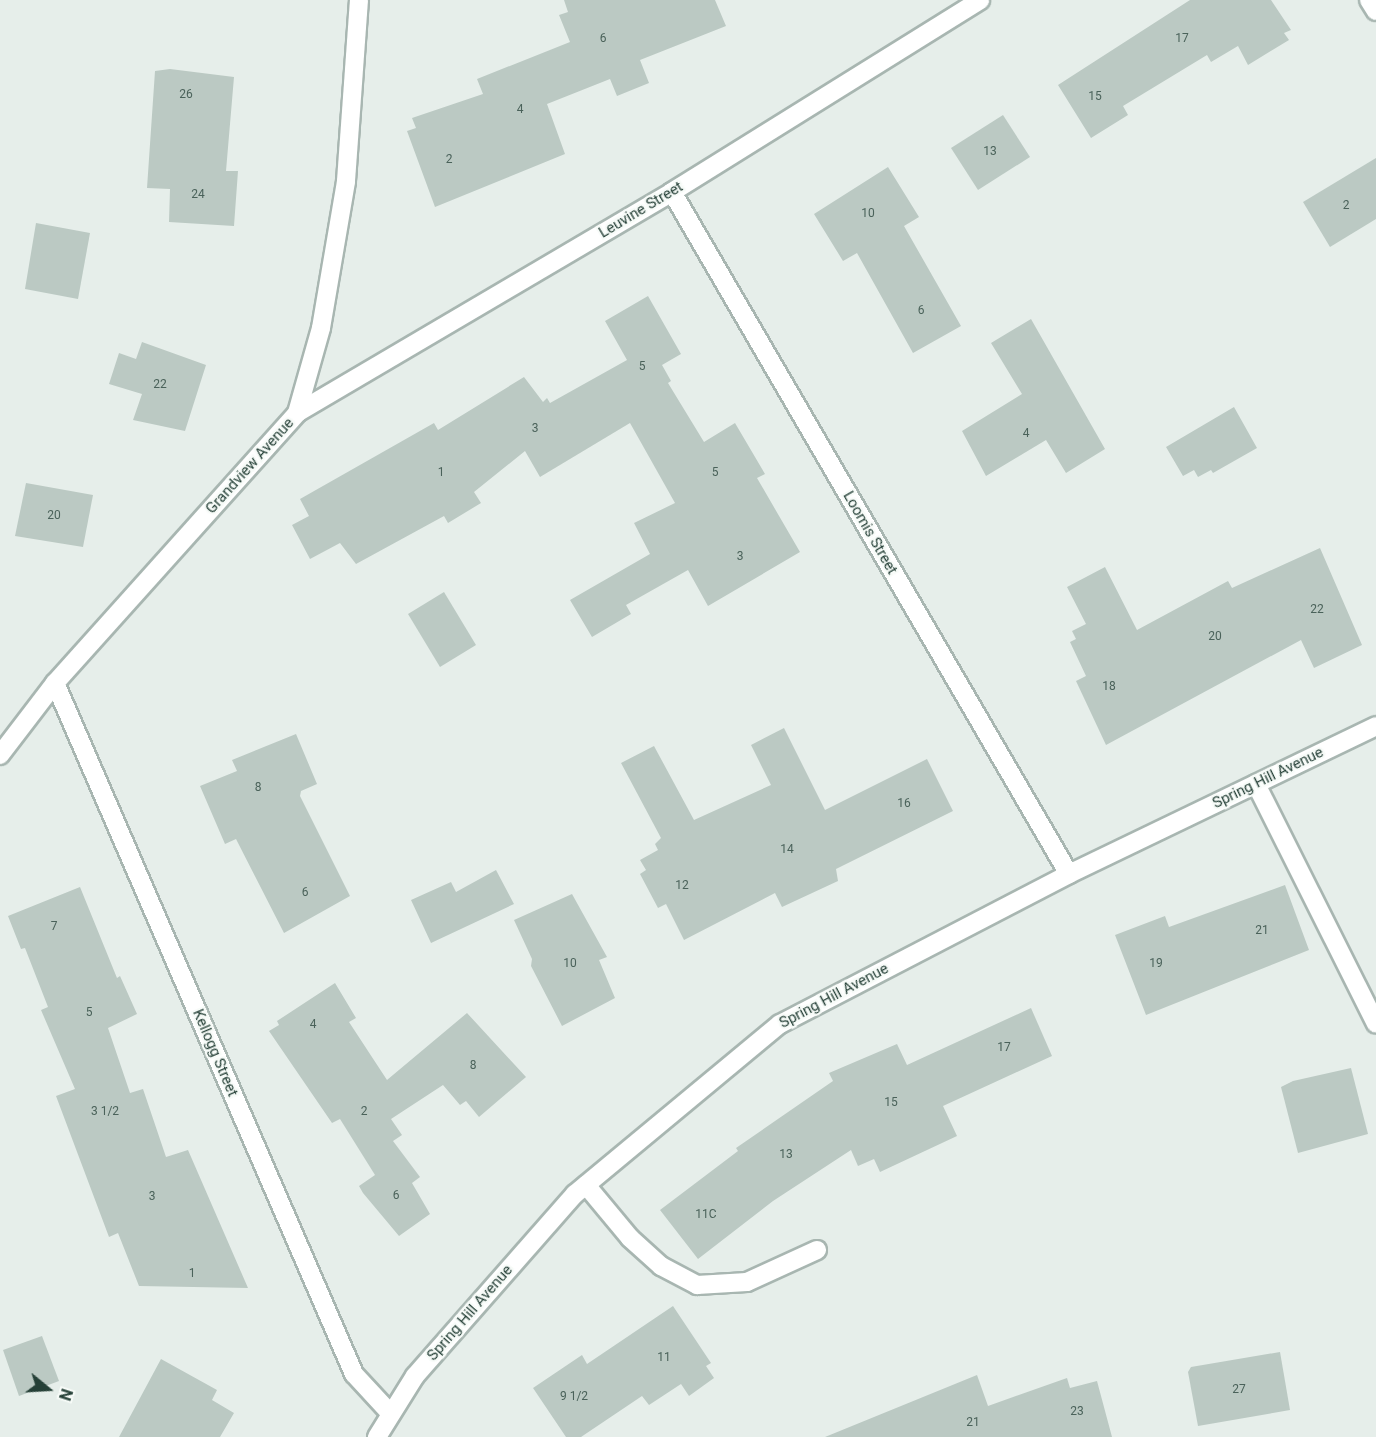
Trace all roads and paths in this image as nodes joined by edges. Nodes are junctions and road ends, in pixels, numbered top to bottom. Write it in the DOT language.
graph roads {
  1 [pos="359,0"];
  2 [pos="980,0"];
  3 [pos="1369,0"];
  4 [pos="1376,11"];
  5 [pos="672,192"];
  6 [pos="297,413"];
  7 [pos="55,683"];
  8 [pos="1376,726"];
  9 [pos="0,755"];
  10 [pos="1256,783"];
  11 [pos="1069,874"];
  12 [pos="1376,1023"];
  13 [pos="586,1185"];
  14 [pos="817,1250"];
  15 [pos="390,1413"];
  16 [pos="377,1437"];
  1 -- 6 [label="street, Grandview Avenue"];
  2 -- 5 [label="street, Leuvine Street"];
  3 -- 4 [label="street"];
  5 -- 6 [label="street, Leuvine Street"];
  5 -- 11 [label="street, Loomis Street"];
  6 -- 7 [label="street, Grandview Avenue"];
  7 -- 9 [label="street, Grandview Avenue"];
  7 -- 15 [label="street, Kellogg Street"];
  8 -- 10 [label="street, Spring Hill Avenue"];
  10 -- 11 [label="street, Spring Hill Avenue"];
  10 -- 12 [label="street"];
  11 -- 13 [label="street, Spring Hill Avenue"];
  13 -- 14 [label="street"];
  13 -- 15 [label="street, Spring Hill Avenue"];
  15 -- 16 [label="street, Spring Hill Avenue"];
}
